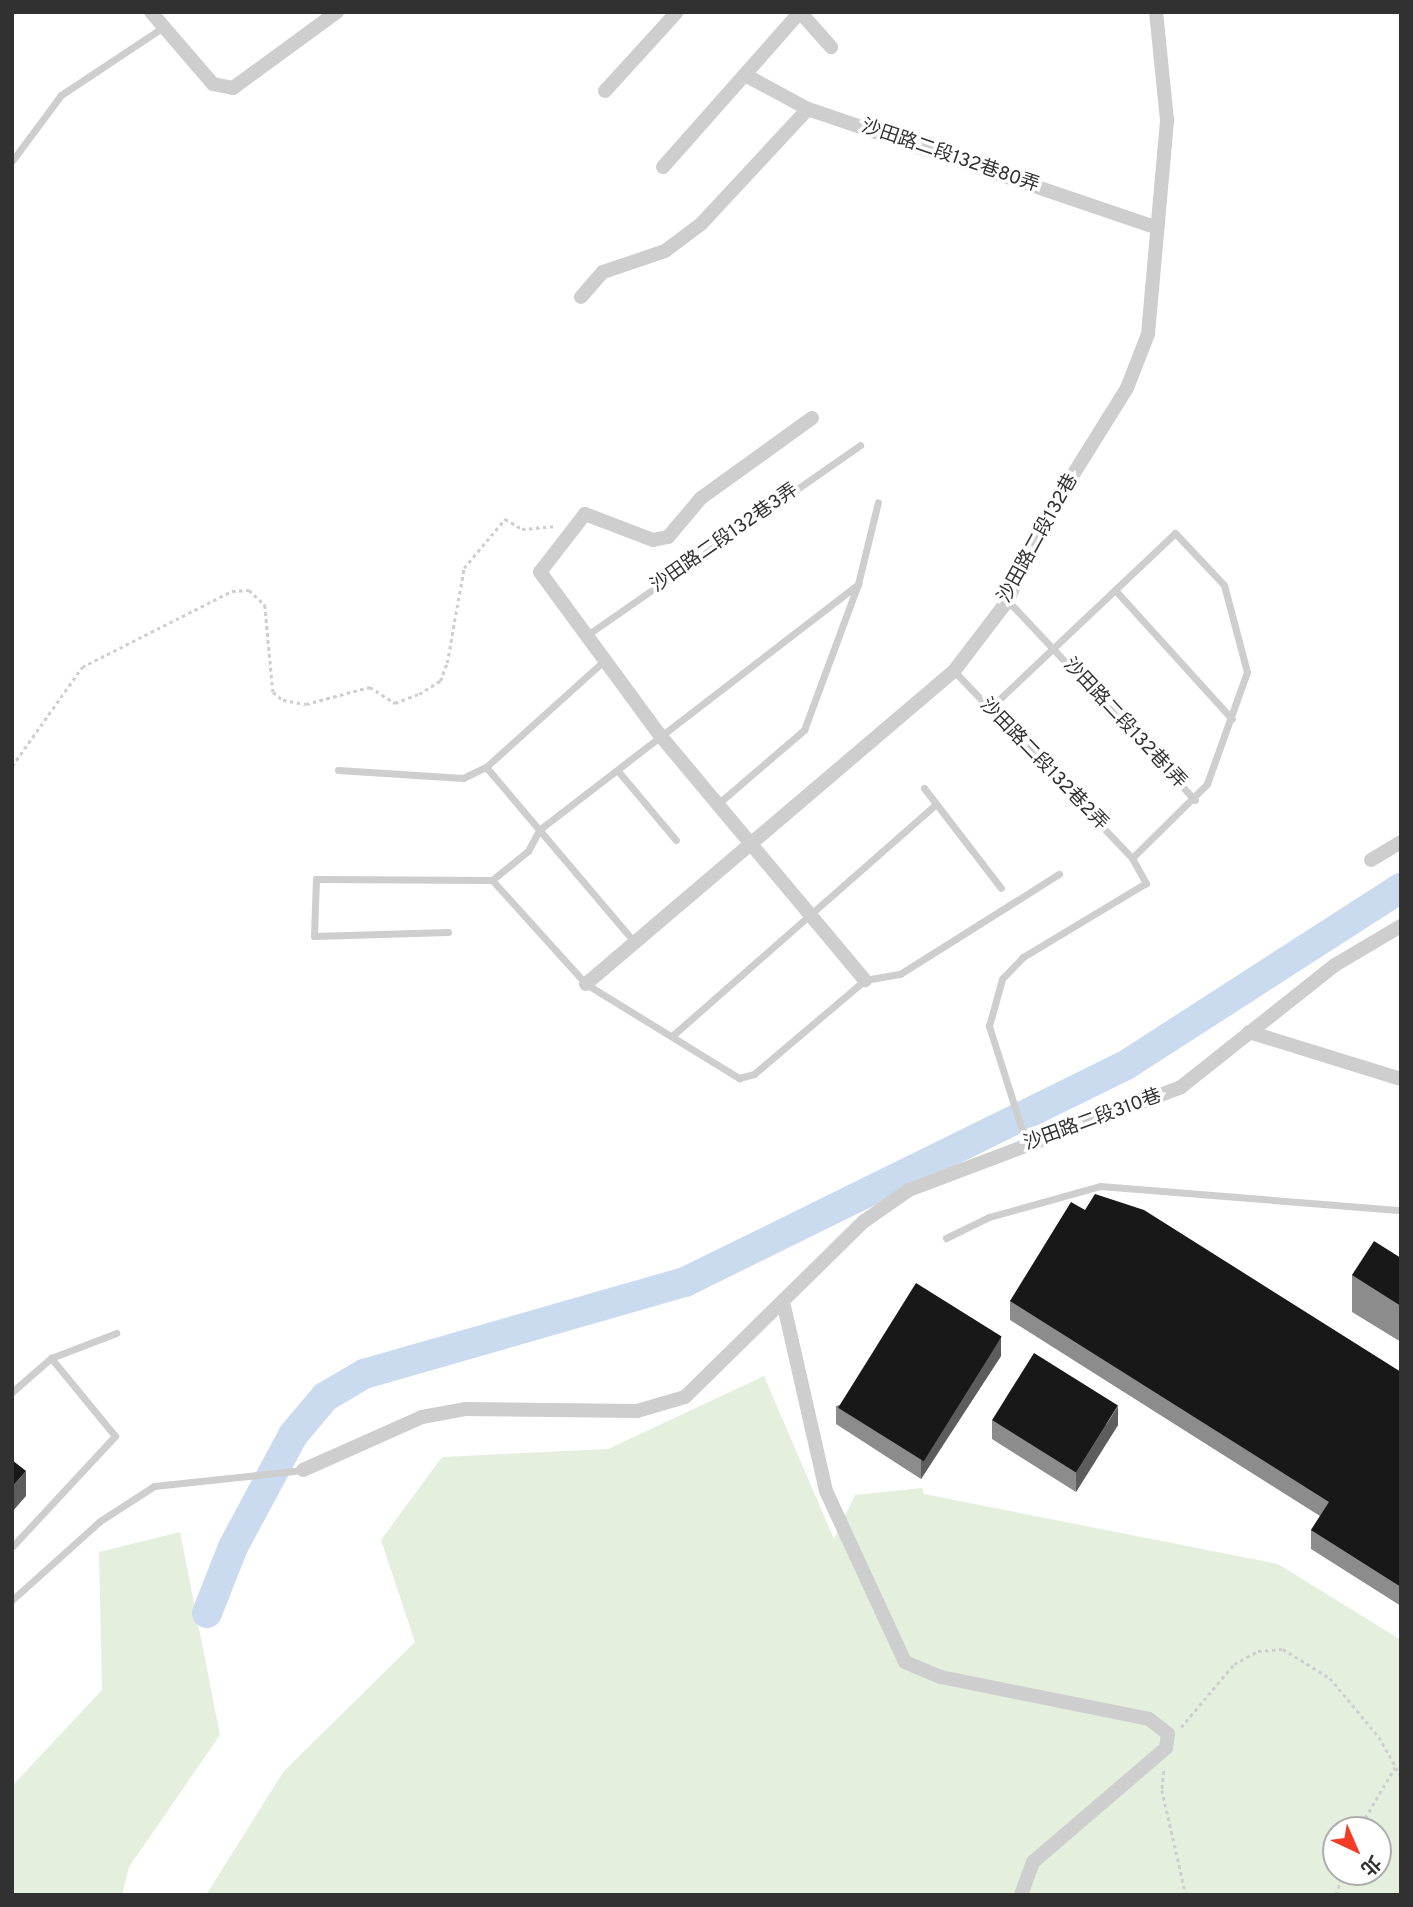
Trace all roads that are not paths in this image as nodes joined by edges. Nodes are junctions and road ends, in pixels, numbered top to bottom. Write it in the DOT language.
graph roads {
  1 [pos="150,12"];
  2 [pos="338,12"];
  3 [pos="677,12"];
  4 [pos="1156,12"];
  5 [pos="166,26"];
  6 [pos="831,47"];
  7 [pos="747,76"];
  8 [pos="605,91"];
  9 [pos="808,109"];
  10 [pos="12,161"];
  11 [pos="663,167"];
  12 [pos="1157,228"];
  13 [pos="580,297"];
  14 [pos="812,418"];
  15 [pos="860,445"];
  16 [pos="878,502"];
  17 [pos="858,584"];
  18 [pos="1115,590"];
  19 [pos="1008,600"];
  20 [pos="590,633"];
  21 [pos="1054,649"];
  22 [pos="607,659"];
  23 [pos="954,671"];
  24 [pos="989,709"];
  25 [pos="1231,719"];
  26 [pos="659,734"];
  27 [pos="486,767"];
  28 [pos="338,770"];
  29 [pos="618,771"];
  30 [pos="925,788"];
  31 [pos="1195,800"];
  32 [pos="720,802"];
  33 [pos="936,804"];
  34 [pos="539,830"];
  35 [pos="676,840"];
  36 [pos="752,842"];
  37 [pos="1401,842"];
  38 [pos="1132,858"];
  39 [pos="1371,860"];
  40 [pos="1059,874"];
  41 [pos="492,880"];
  42 [pos="1001,888"];
  43 [pos="812,911"];
  44 [pos="1401,926"];
  45 [pos="448,932"];
  46 [pos="635,943"];
  47 [pos="865,980"];
  48 [pos="586,984"];
  49 [pos="1249,1032"];
  50 [pos="672,1036"];
  51 [pos="1401,1079"];
  52 [pos="1027,1147"];
  53 [pos="1401,1210"];
  54 [pos="946,1238"];
  55 [pos="784,1306"];
  56 [pos="116,1333"];
  57 [pos="51,1358"];
  58 [pos="12,1392"];
  59 [pos="303,1471"];
  60 [pos="12,1547"];
  61 [pos="12,1600"];
  62 [pos="1021,1895"];
  1 -- 5 [label="street"];
  2 -- 5 [label="street"];
  3 -- 8 [label="street"];
  4 -- 12 [label="street, 沙田路二段132巷"];
  5 -- 10 [label="lane"];
  6 -- 7 [label="street"];
  7 -- 9 [label="street, 沙田路二段132巷80弄"];
  7 -- 11 [label="street"];
  9 -- 12 [label="street, 沙田路二段132巷80弄"];
  9 -- 13 [label="street"];
  12 -- 19 [label="street, 沙田路二段132巷"];
  14 -- 20 [label="street"];
  15 -- 20 [label="lane, 沙田路二段132巷3弄"];
  16 -- 17 [label="lane"];
  17 -- 26 [label="lane"];
  17 -- 32 [label="lane"];
  18 -- 21 [label="lane, 沙田路二段132巷1弄"];
  18 -- 25 [label="lane"];
  18 -- 25 [label="lane, 沙田路二段132巷1弄"];
  19 -- 21 [label="lane, 沙田路二段132巷1弄"];
  19 -- 23 [label="street, 沙田路二段132巷"];
  20 -- 22 [label="street"];
  21 -- 24 [label="lane, 沙田路二段132巷1弄"];
  21 -- 31 [label="lane, 沙田路二段132巷1弄"];
  22 -- 26 [label="street"];
  22 -- 27 [label="lane"];
  23 -- 24 [label="lane, 沙田路二段132巷2弄"];
  23 -- 36 [label="street, 沙田路二段132巷"];
  24 -- 38 [label="lane, 沙田路二段132巷2弄"];
  25 -- 31 [label="lane, 沙田路二段132巷1弄"];
  26 -- 29 [label="lane"];
  26 -- 32 [label="street"];
  27 -- 28 [label="lane"];
  27 -- 34 [label="lane"];
  29 -- 34 [label="lane"];
  29 -- 35 [label="lane"];
  30 -- 33 [label="lane"];
  31 -- 38 [label="lane, 沙田路二段132巷1弄"];
  32 -- 36 [label="street"];
  33 -- 42 [label="lane"];
  33 -- 43 [label="lane"];
  34 -- 41 [label="lane"];
  34 -- 46 [label="lane"];
  36 -- 43 [label="street"];
  36 -- 46 [label="street, 沙田路二段132巷"];
  37 -- 39 [label="street"];
  38 -- 52 [label="lane"];
  40 -- 47 [label="lane"];
  41 -- 45 [label="lane"];
  41 -- 48 [label="lane"];
  43 -- 47 [label="street"];
  43 -- 50 [label="lane"];
  44 -- 49 [label="street, 沙田路二段310巷"];
  46 -- 48 [label="street, 沙田路二段132巷"];
  47 -- 50 [label="lane"];
  48 -- 50 [label="lane"];
  49 -- 51 [label="street"];
  49 -- 52 [label="street, 沙田路二段310巷"];
  52 -- 55 [label="street, 沙田路二段310巷"];
  53 -- 54 [label="lane"];
  55 -- 59 [label="street, 沙田路二段310巷"];
  55 -- 62 [label="street"];
  56 -- 57 [label="lane"];
  57 -- 58 [label="lane"];
  57 -- 60 [label="lane"];
  59 -- 61 [label="lane"];
}
